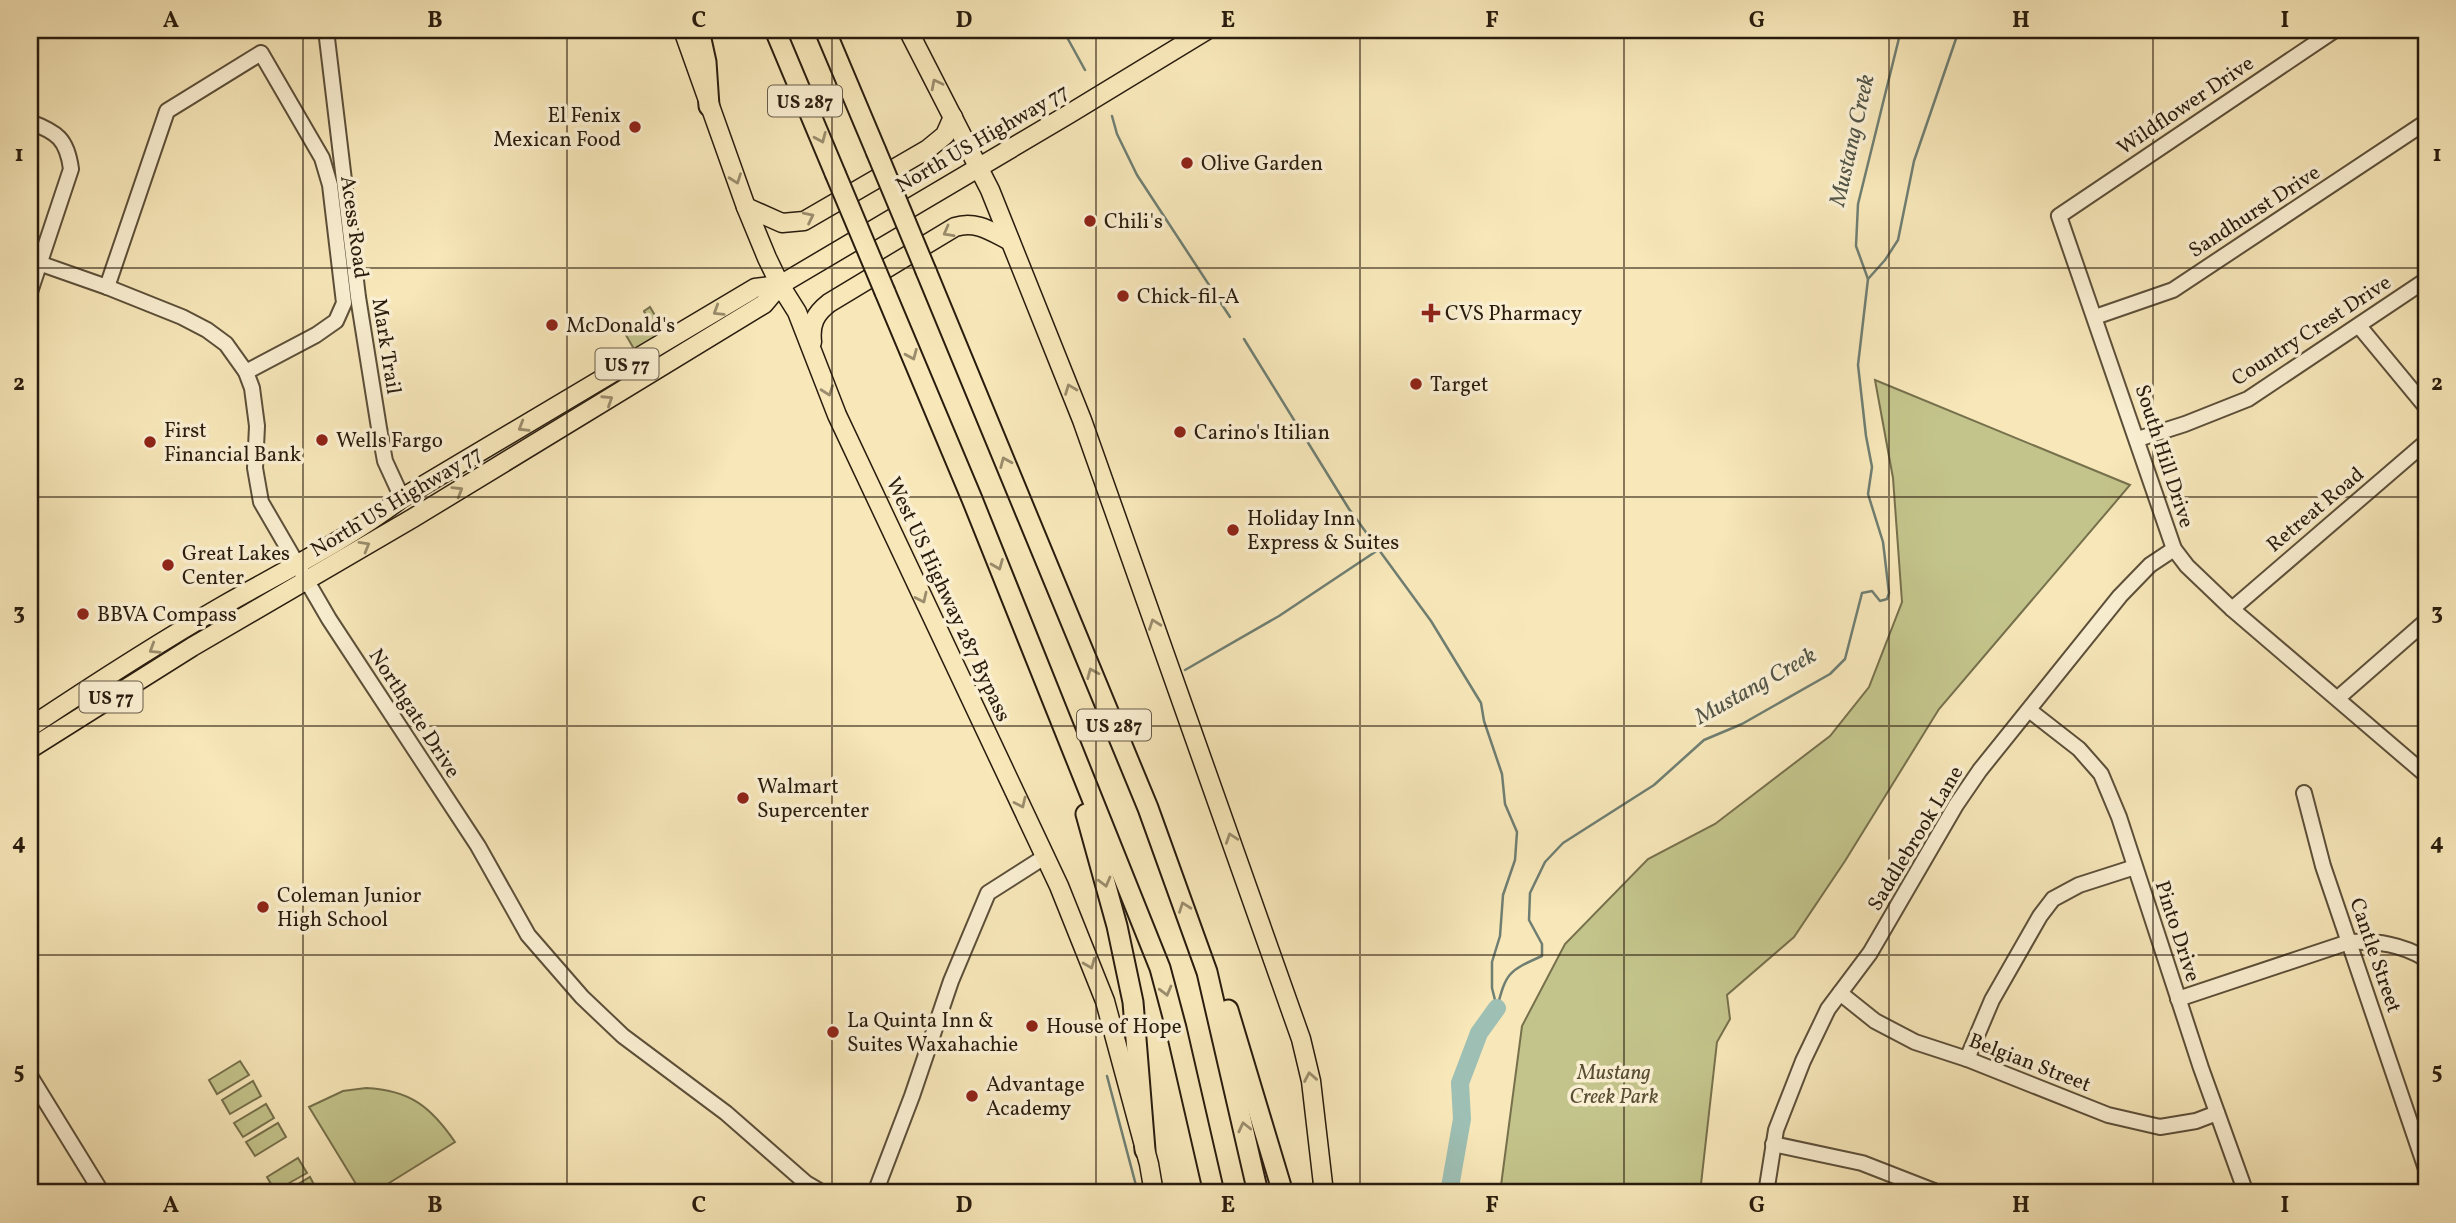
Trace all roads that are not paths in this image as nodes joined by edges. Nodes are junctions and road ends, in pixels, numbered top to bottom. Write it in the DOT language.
graph roads {
  1 [pos="326,30"];
  2 [pos="683,30"];
  3 [pos="699,30"];
  4 [pos="775,30"];
  5 [pos="825,30"];
  6 [pos="908,30"];
  7 [pos="1206,30"];
  8 [pos="2335,30"];
  9 [pos="709,106"];
  10 [pos="953,117"];
  11 [pos="30,122"];
  12 [pos="2426,122"];
  13 [pos="977,167"];
  14 [pos="746,206"];
  15 [pos="2059,216"];
  16 [pos="1010,241"];
  17 [pos="35,262"];
  18 [pos="2426,280"];
  19 [pos="780,285"];
  20 [pos="107,287"];
  21 [pos="30,292"];
  22 [pos="2095,317"];
  23 [pos="2359,327"];
  24 [pos="812,346"];
  25 [pos="246,372"];
  26 [pos="2426,407"];
  27 [pos="2138,439"];
  28 [pos="2426,442"];
  29 [pos="479,453"];
  30 [pos="487,474"];
  31 [pos="402,498"];
  32 [pos="2174,549"];
  33 [pos="302,572"];
  34 [pos="2232,609"];
  35 [pos="2426,621"];
  36 [pos="2338,698"];
  37 [pos="2029,710"];
  38 [pos="30,727"];
  39 [pos="1070,745"];
  40 [pos="30,749"];
  41 [pos="2426,775"];
  42 [pos="2304,793"];
  43 [pos="1046,856"];
  44 [pos="2135,867"];
  45 [pos="2349,942"];
  46 [pos="1198,948"];
  47 [pos="2426,959"];
  48 [pos="1840,993"];
  49 [pos="2178,999"];
  50 [pos="1967,1059"];
  51 [pos="30,1076"];
  52 [pos="2217,1113"];
  53 [pos="1773,1144"];
  54 [pos="1145,1150"];
  55 [pos="2426,1168"];
  56 [pos="102,1193"];
  57 [pos="823,1193"];
  58 [pos="875,1193"];
  59 [pos="1154,1193"];
  60 [pos="1214,1193"];
  61 [pos="1258,1193"];
  62 [pos="1283,1193"];
  63 [pos="1324,1193"];
  64 [pos="1766,1193"];
  65 [pos="1940,1193"];
  66 [pos="2246,1193"];
  1 -- 31 [label="street, Mark Trail"];
  2 -- 9 [label="main road, West US Highway 287 Bypass"];
  3 -- 9 [label="highway"];
  4 -- 39 [label="highway, US 287, one-way, bridge"];
  46 -- 5 [label="highway, US 287, one-way, bridge"];
  10 -- 6 [label="main road, one-way"];
  7 -- 13 [label="main road, North US Highway 77 / US 77"];
  8 -- 15 [label="street, Wildflower Drive"];
  9 -- 14 [label="main road, West US Highway 287 Bypass, one-way"];
  10 -- 13 [label="main road"];
  14 -- 10 [label="main road, one-way"];
  11 -- 17 [label="street"];
  12 -- 22 [label="street, Sandhurst Drive"];
  13 -- 16 [label="main road"];
  13 -- 19 [label="main road, North US Highway 77 / US 77"];
  14 -- 19 [label="main road, West US Highway 287 Bypass"];
  15 -- 22 [label="street, South Hill Drive"];
  16 -- 24 [label="main road, one-way"];
  63 -- 16 [label="main road, one-way"];
  17 -- 20 [label="street, Northgate Drive"];
  17 -- 21 [label="street"];
  18 -- 23 [label="street, Country Crest Drive"];
  19 -- 24 [label="main road, West US Highway 287 Bypass"];
  19 -- 29 [label="main road, North US Highway 77 / US 77, one-way"];
  30 -- 19 [label="main road, North US Highway 77 / US 77, one-way"];
  20 -- 25 [label="street, Northgate Drive"];
  20 -- 25 [label="street, Acess Road"];
  22 -- 27 [label="street, South Hill Drive"];
  23 -- 26 [label="street"];
  23 -- 27 [label="street, Country Crest Drive"];
  24 -- 43 [label="main road, West US Highway 287 Bypass, one-way"];
  25 -- 33 [label="street, Northgate Drive"];
  27 -- 32 [label="street, South Hill Drive"];
  28 -- 34 [label="street, Retreat Road"];
  29 -- 30 [label="main road"];
  29 -- 31 [label="main road, North US Highway 77 / US 77"];
  33 -- 30 [label="main road, North US Highway 77 / US 77, one-way"];
  31 -- 33 [label="main road, North US Highway 77 / US 77"];
  32 -- 34 [label="street, South Hill Drive"];
  32 -- 37 [label="street, Saddlebrook Lane"];
  33 -- 38 [label="main road, North US Highway 77 / US 77, one-way"];
  33 -- 40 [label="main road, North US Highway 77 / US 77"];
  33 -- 57 [label="street, Northgate Drive"];
  34 -- 36 [label="street, South Hill Drive"];
  35 -- 36 [label="street"];
  36 -- 41 [label="street, South Hill Drive"];
  37 -- 44 [label="street, Pinto Drive"];
  37 -- 48 [label="street, Saddlebrook Lane"];
  39 -- 54 [label="highway, one-way"];
  39 -- 60 [label="highway, US 287, one-way"];
  42 -- 45 [label="street, Cantle Street"];
  43 -- 54 [label="main road, West US Highway 287 Bypass, one-way"];
  43 -- 58 [label="street"];
  44 -- 49 [label="street, Pinto Drive"];
  44 -- 50 [label="street"];
  45 -- 47 [label="street"];
  45 -- 49 [label="street"];
  45 -- 55 [label="street, Cantle Street"];
  61 -- 46 [label="highway, US 287, one-way"];
  46 -- 62 [label="highway"];
  48 -- 50 [label="street, Belgian Street"];
  48 -- 53 [label="street, Saddlebrook Lane"];
  49 -- 52 [label="street, Pinto Drive"];
  50 -- 52 [label="street, Belgian Street"];
  51 -- 56 [label="street"];
  52 -- 66 [label="street, Pinto Drive"];
  53 -- 64 [label="street, Saddlebrook Lane"];
  53 -- 65 [label="street"];
  54 -- 59 [label="main road, West US Highway 287 Bypass"];
}
